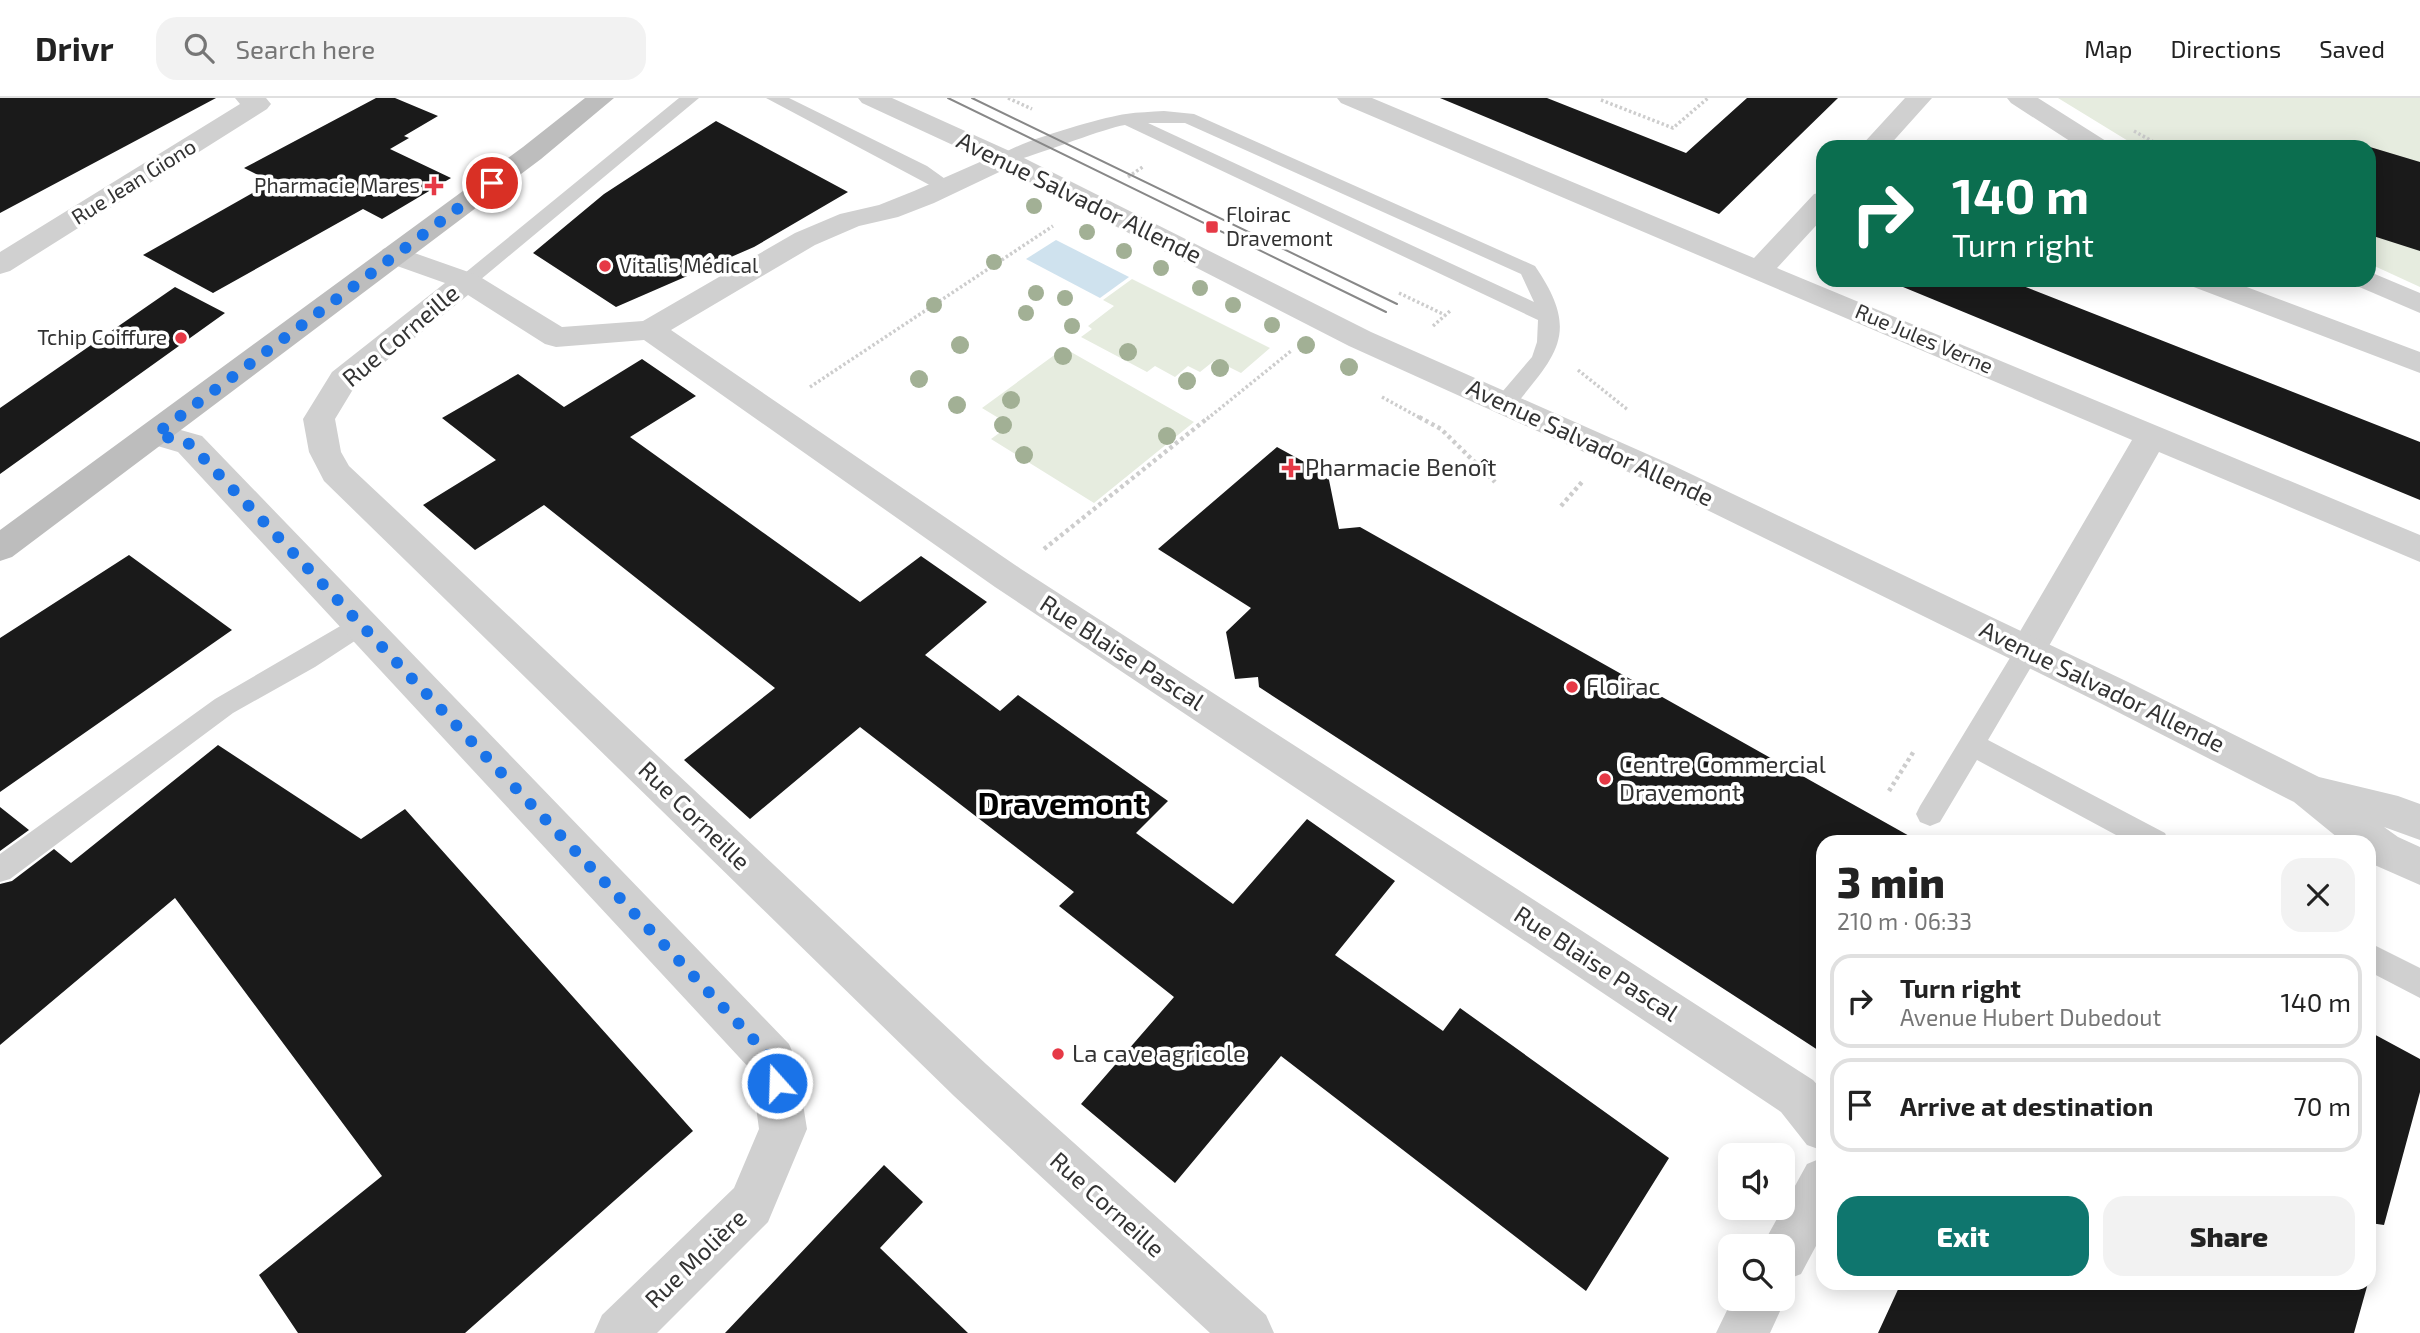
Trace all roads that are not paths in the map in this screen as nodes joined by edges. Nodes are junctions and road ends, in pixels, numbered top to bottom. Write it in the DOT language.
graph roads {
  1 [pos="601,98"];
  2 [pos="690,98"];
  3 [pos="775,98"];
  4 [pos="871,98"];
  5 [pos="1350,98"];
  6 [pos="1919,98"];
  7 [pos="2020,98"];
  8 [pos="259,100"];
  9 [pos="1126,119"];
  10 [pos="1880,140"];
  11 [pos="2086,140"];
  12 [pos="1005,159"];
  13 [pos="946,186"];
  14 [pos="1816,209"];
  15 [pos="393,256"];
  16 [pos="0,265"];
  17 [pos="1759,270"];
  18 [pos="467,281"];
  19 [pos="2376,284"];
  20 [pos="2219,287"];
  21 [pos="2420,304"];
  22 [pos="1548,317"];
  23 [pos="650,330"];
  24 [pos="2420,363"];
  25 [pos="1505,403"];
  26 [pos="156,434"];
  27 [pos="2152,435"];
  28 [pos="0,548"];
  29 [pos="2420,548"];
  30 [pos="361,624"];
  31 [pos="2028,650"];
  32 [pos="1971,744"];
  33 [pos="2308,790"];
  34 [pos="1930,814"];
  35 [pos="2420,823"];
  36 [pos="2142,835"];
  37 [pos="2364,835"];
  38 [pos="2376,844"];
  39 [pos="2420,867"];
  40 [pos="0,870"];
  41 [pos="2376,960"];
  42 [pos="2420,984"];
  43 [pos="1816,1119"];
  44 [pos="1816,1196"];
  45 [pos="1795,1234"];
  46 [pos="1753,1311"];
  47 [pos="620,1333"];
  48 [pos="1248,1333"];
  49 [pos="1742,1333"];
  1 -- 15 [label="main road"];
  2 -- 18 [label="lane"];
  3 -- 13 [label="lane"];
  4 -- 12 [label="street, Avenue Salvador Allende"];
  5 -- 17 [label="street, Rue Jules Verne"];
  6 -- 10 [label="street"];
  7 -- 11 [label="street"];
  8 -- 16 [label="street, Rue Jean Giono"];
  9 -- 12 [label="lane"];
  9 -- 22 [label="lane"];
  9 -- 22 [label="lane"];
  12 -- 13 [label="street"];
  12 -- 25 [label="street, Avenue Salvador Allende"];
  13 -- 23 [label="street"];
  14 -- 17 [label="street"];
  15 -- 18 [label="street"];
  15 -- 26 [label="main road"];
  17 -- 27 [label="street, Rue Jules Verne"];
  18 -- 23 [label="street"];
  18 -- 48 [label="street, Rue Corneille"];
  19 -- 21 [label="street"];
  20 -- 24 [label="street"];
  22 -- 25 [label="lane"];
  23 -- 43 [label="street, Rue Blaise Pascal"];
  25 -- 31 [label="street, Avenue Salvador Allende"];
  26 -- 28 [label="main road"];
  26 -- 30 [label="street, Rue Molière"];
  27 -- 29 [label="street, Rue Jules Verne"];
  27 -- 31 [label="street"];
  30 -- 40 [label="lane"];
  30 -- 47 [label="street, Rue Molière"];
  31 -- 32 [label="lane"];
  31 -- 33 [label="street, Avenue Salvador Allende"];
  32 -- 34 [label="lane"];
  32 -- 36 [label="lane"];
  33 -- 35 [label="street, Avenue Salvador Allende"];
  33 -- 37 [label="street, Avenue Salvador Allende"];
  38 -- 39 [label="street, Avenue Salvador Allende"];
  41 -- 42 [label="lane"];
  44 -- 45 [label="street"];
  46 -- 49 [label="street"];
}
